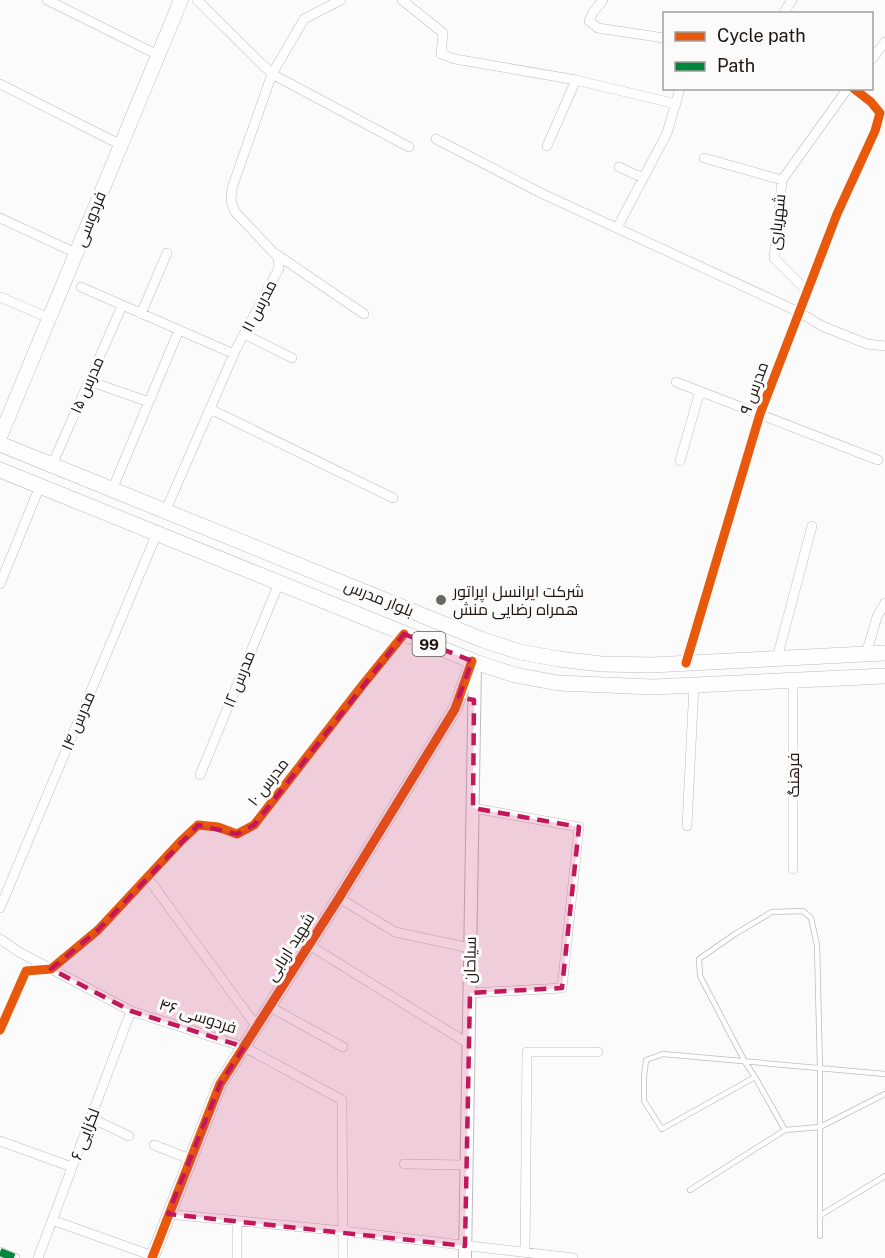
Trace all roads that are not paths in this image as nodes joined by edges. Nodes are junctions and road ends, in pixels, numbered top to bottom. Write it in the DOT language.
graph roads {
  1 [pos="47,0"];
  2 [pos="181,0"];
  3 [pos="197,0"];
  4 [pos="402,0"];
  5 [pos="603,0"];
  6 [pos="335,1"];
  7 [pos="663,38"];
  8 [pos="885,42"];
  9 [pos="158,55"];
  10 [pos="873,58"];
  11 [pos="272,74"];
  12 [pos="576,80"];
  13 [pos="0,84"];
  14 [pos="680,90"];
  15 [pos="847,90"];
  16 [pos="856,90"];
  17 [pos="676,104"];
  18 [pos="875,131"];
  19 [pos="885,134"];
  20 [pos="436,139"];
  21 [pos="121,145"];
  22 [pos="547,146"];
  23 [pos="409,147"];
  24 [pos="704,158"];
  25 [pos="619,167"];
  26 [pos="643,178"];
  27 [pos="782,180"];
  28 [pos="0,218"];
  29 [pos="618,228"];
  30 [pos="76,253"];
  31 [pos="167,253"];
  32 [pos="274,253"];
  33 [pos="81,287"];
  34 [pos="807,291"];
  35 [pos="0,297"];
  36 [pos="122,306"];
  37 [pos="799,312"];
  38 [pos="141,314"];
  39 [pos="364,314"];
  40 [pos="49,318"];
  41 [pos="179,330"];
  42 [pos="244,334"];
  43 [pos="885,346"];
  44 [pos="234,354"];
  45 [pos="292,358"];
  46 [pos="89,381"];
  47 [pos="676,382"];
  48 [pos="700,391"];
  49 [pos="149,402"];
  50 [pos="210,409"];
  51 [pos="760,414"];
  52 [pos="0,437"];
  53 [pos="0,444"];
  54 [pos="878,460"];
  55 [pos="680,461"];
  56 [pos="52,465"];
  57 [pos="0,470"];
  58 [pos="40,486"];
  59 [pos="112,490"];
  60 [pos="393,498"];
  61 [pos="165,512"];
  62 [pos="812,526"];
  63 [pos="157,533"];
  64 [pos="279,583"];
  65 [pos="0,584"];
  66 [pos="885,603"];
  67 [pos="404,634"];
  68 [pos="885,653"];
  69 [pos="866,654"];
  70 [pos="777,658"];
  71 [pos="474,662"];
  72 [pos="686,663"];
  73 [pos="885,676"];
  74 [pos="793,681"];
  75 [pos="694,685"];
  76 [pos="459,697"];
  77 [pos="474,700"];
  78 [pos="200,775"];
  79 [pos="473,808"];
  80 [pos="687,826"];
  81 [pos="793,869"];
  82 [pos="147,877"];
  83 [pos="339,898"];
  84 [pos="0,908"];
  85 [pos="0,939"];
  86 [pos="309,945"];
  87 [pos="470,948"];
  88 [pos="51,969"];
  89 [pos="470,993"];
  90 [pos="270,1007"];
  91 [pos="131,1011"];
  92 [pos="257,1027"];
  93 [pos="0,1030"];
  94 [pos="469,1044"];
  95 [pos="244,1047"];
  96 [pos="343,1047"];
  97 [pos="598,1052"];
  98 [pos="745,1062"];
  99 [pos="820,1068"];
  100 [pos="885,1074"];
  101 [pos="755,1077"];
  102 [pos="885,1094"];
  103 [pos="91,1118"];
  104 [pos="820,1127"];
  105 [pos="785,1130"];
  106 [pos="129,1136"];
  107 [pos="0,1141"];
  108 [pos="154,1145"];
  109 [pos="190,1159"];
  110 [pos="404,1164"];
  111 [pos="467,1165"];
  112 [pos="72,1167"];
  113 [pos="885,1176"];
  114 [pos="690,1190"];
  115 [pos="168,1214"];
  116 [pos="820,1215"];
  117 [pos="52,1220"];
  118 [pos="237,1221"];
  119 [pos="343,1231"];
  120 [pos="820,1236"];
  121 [pos="0,1252"];
  122 [pos="465,1252"];
  123 [pos="525,1253"];
  124 [pos="153,1257"];
  125 [pos="15,1258"];
  126 [pos="38,1258"];
  127 [pos="237,1258"];
  128 [pos="343,1258"];
  129 [pos="572,1258"];
  1 -- 9 [label="street"];
  2 -- 9 [label="main road, فردوسی"];
  3 -- 11 [label="street"];
  4 -- 12 [label="street"];
  5 -- 7 [label="street"];
  6 -- 11 [label="street"];
  8 -- 10 [label="street"];
  9 -- 21 [label="main road, فردوسی"];
  11 -- 23 [label="street"];
  11 -- 32 [label="street"];
  12 -- 17 [label="street"];
  12 -- 22 [label="street"];
  13 -- 21 [label="street"];
  14 -- 17 [label="street"];
  15 -- 27 [label="street, شهریاری"];
  16 -- 18 [label="street"];
  17 -- 26 [label="street"];
  18 -- 19 [label="street"];
  18 -- 34 [label="street, مدرس ۹"];
  20 -- 29 [label="street"];
  21 -- 30 [label="main road, فردوسی"];
  24 -- 27 [label="street"];
  25 -- 26 [label="street"];
  26 -- 29 [label="street"];
  27 -- 34 [label="street, شهریاری"];
  28 -- 30 [label="street"];
  29 -- 37 [label="street"];
  30 -- 40 [label="main road, فردوسی"];
  31 -- 38 [label="street"];
  32 -- 39 [label="street"];
  32 -- 42 [label="street, مدرس ۱۱"];
  33 -- 36 [label="street"];
  34 -- 37 [label="street, مدرس ۹"];
  35 -- 40 [label="street"];
  36 -- 38 [label="street"];
  36 -- 46 [label="street, مدرس ۱۵"];
  37 -- 43 [label="street"];
  37 -- 51 [label="street, مدرس ۹"];
  38 -- 41 [label="street"];
  40 -- 52 [label="main road, فردوسی"];
  41 -- 44 [label="street"];
  41 -- 49 [label="street"];
  42 -- 44 [label="street, مدرس ۱۱"];
  42 -- 45 [label="street"];
  44 -- 50 [label="street, مدرس ۱۱"];
  46 -- 49 [label="street"];
  46 -- 56 [label="street, مدرس ۱۵"];
  47 -- 48 [label="street"];
  48 -- 51 [label="street"];
  48 -- 55 [label="street"];
  49 -- 59 [label="street"];
  50 -- 60 [label="street"];
  50 -- 61 [label="street, مدرس ۱۱"];
  51 -- 54 [label="street"];
  51 -- 72 [label="street, مدرس ۹"];
  53 -- 56 [label="main road, بلوار مدرس / 99"];
  56 -- 59 [label="main road, بلوار مدرس / 99"];
  57 -- 58 [label="main road, بلوار مدرس / 99"];
  58 -- 63 [label="main road, بلوار مدرس / 99"];
  58 -- 65 [label="street"];
  59 -- 61 [label="main road, بلوار مدرس / 99"];
  61 -- 72 [label="main road, بلوار مدرس / 99"];
  62 -- 70 [label="street"];
  63 -- 64 [label="main road, بلوار مدرس / 99"];
  63 -- 84 [label="street, مدرس ۱۴"];
  64 -- 67 [label="main road, بلوار مدرس / 99"];
  64 -- 78 [label="street, مدرس ۱۲"];
  66 -- 69 [label="street"];
  67 -- 71 [label="main road, بلوار مدرس / 99"];
  67 -- 82 [label="street, مدرس ۱۰"];
  68 -- 69 [label="main road, بلوار مدرس / 99"];
  69 -- 70 [label="main road, بلوار مدرس / 99"];
  70 -- 72 [label="main road, بلوار مدرس / 99"];
  71 -- 75 [label="main road, بلوار مدرس / 99"];
  71 -- 76 [label="street, شهید اربابی"];
  71 -- 77 [label="street, سیاحان"];
  73 -- 74 [label="main road, بلوار مدرس / 99"];
  74 -- 75 [label="main road, بلوار مدرس / 99"];
  74 -- 81 [label="street, فرهنگ"];
  75 -- 80 [label="street"];
  76 -- 77 [label="street"];
  76 -- 83 [label="street, شهید اربابی"];
  77 -- 79 [label="street, سیاحان"];
  79 -- 87 [label="street, سیاحان"];
  79 -- 89 [label="street"];
  82 -- 88 [label="street, مدرس ۱۰"];
  82 -- 92 [label="street"];
  83 -- 86 [label="street, شهید اربابی"];
  83 -- 87 [label="street"];
  85 -- 88 [label="street, فردوسی ۴۶"];
  86 -- 90 [label="street, شهید اربابی"];
  86 -- 94 [label="street"];
  87 -- 89 [label="street, سیاحان"];
  88 -- 91 [label="street, فردوسی ۴۶"];
  88 -- 93 [label="street"];
  89 -- 94 [label="street, سیاحان"];
  90 -- 92 [label="street, شهید اربابی"];
  90 -- 96 [label="street"];
  91 -- 95 [label="street, فردوسی ۴۶"];
  91 -- 103 [label="street, لکزایی ۶"];
  92 -- 95 [label="street, شهید اربابی"];
  94 -- 111 [label="street, سیاحان"];
  95 -- 109 [label="street, شهید اربابی"];
  95 -- 119 [label="street, فردوسی ۴۶"];
  97 -- 123 [label="street"];
  98 -- 99 [label="lane"];
  98 -- 99 [label="lane"];
  98 -- 101 [label="lane"];
  98 -- 101 [label="lane"];
  99 -- 100 [label="lane"];
  99 -- 104 [label="lane"];
  101 -- 105 [label="lane"];
  102 -- 104 [label="lane"];
  103 -- 106 [label="street"];
  103 -- 112 [label="street, لکزایی ۶"];
  104 -- 105 [label="lane"];
  104 -- 116 [label="lane"];
  105 -- 114 [label="lane"];
  107 -- 112 [label="street"];
  108 -- 109 [label="street"];
  109 -- 115 [label="street, شهید اربابی"];
  110 -- 111 [label="street"];
  111 -- 122 [label="street, سیاحان"];
  112 -- 117 [label="street, لکزایی ۶"];
  113 -- 116 [label="lane"];
  115 -- 118 [label="street"];
  115 -- 124 [label="street, شهید اربابی"];
  116 -- 120 [label="lane"];
  117 -- 124 [label="street"];
  117 -- 126 [label="street, لکزایی ۶"];
  118 -- 119 [label="street"];
  118 -- 127 [label="street"];
  119 -- 122 [label="street"];
  119 -- 128 [label="street, فردوسی ۴۶"];
  121 -- 125 [label="street"];
  122 -- 123 [label="street"];
  123 -- 129 [label="street"];
}
